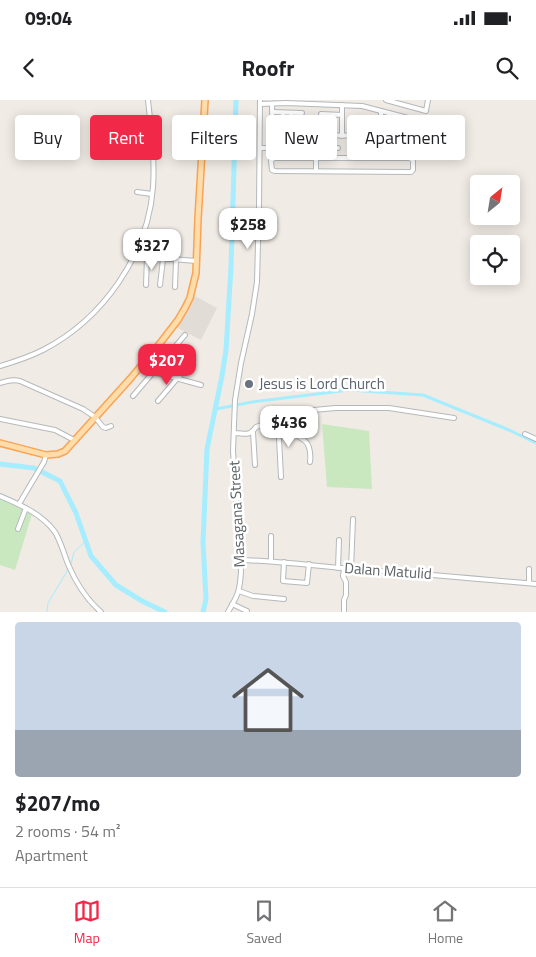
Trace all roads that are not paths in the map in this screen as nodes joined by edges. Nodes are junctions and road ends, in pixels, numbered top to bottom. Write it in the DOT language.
graph roads {
  1 [pos="148,100"];
  2 [pos="205,100"];
  3 [pos="386,100"];
  4 [pos="428,100"];
  5 [pos="260,102"];
  6 [pos="272,104"];
  7 [pos="342,105"];
  8 [pos="381,111"];
  9 [pos="272,112"];
  10 [pos="283,113"];
  11 [pos="291,113"];
  12 [pos="302,113"];
  13 [pos="389,113"];
  14 [pos="321,114"];
  15 [pos="272,115"];
  16 [pos="342,115"];
  17 [pos="381,115"];
  18 [pos="397,115"];
  19 [pos="337,136"];
  20 [pos="342,136"];
  21 [pos="347,136"];
  22 [pos="260,148"];
  23 [pos="266,148"];
  24 [pos="316,160"];
  25 [pos="373,160"];
  26 [pos="412,160"];
  27 [pos="260,161"];
  28 [pos="271,161"];
  29 [pos="316,171"];
  30 [pos="373,171"];
  31 [pos="137,192"];
  32 [pos="152,194"];
  33 [pos="136,254"];
  34 [pos="147,257"];
  35 [pos="163,259"];
  36 [pos="176,260"];
  37 [pos="196,261"];
  38 [pos="146,285"];
  39 [pos="160,285"];
  40 [pos="175,287"];
  41 [pos="185,335"];
  42 [pos="193,360"];
  43 [pos="0,366"];
  44 [pos="139,368"];
  45 [pos="153,372"];
  46 [pos="177,378"];
  47 [pos="0,383"];
  48 [pos="200,385"];
  49 [pos="133,396"];
  50 [pos="158,401"];
  51 [pos="292,416"];
  52 [pos="94,417"];
  53 [pos="454,418"];
  54 [pos="0,419"];
  55 [pos="278,419"];
  56 [pos="111,426"];
  57 [pos="253,432"];
  58 [pos="234,433"];
  59 [pos="525,434"];
  60 [pos="536,439"];
  61 [pos="74,440"];
  62 [pos="0,443"];
  63 [pos="46,455"];
  64 [pos="310,462"];
  65 [pos="255,465"];
  66 [pos="281,477"];
  67 [pos="0,496"];
  68 [pos="20,504"];
  69 [pos="26,508"];
  70 [pos="353,519"];
  71 [pos="18,529"];
  72 [pos="271,536"];
  73 [pos="338,540"];
  74 [pos="338,549"];
  75 [pos="344,550"];
  76 [pos="240,560"];
  77 [pos="271,561"];
  78 [pos="284,562"];
  79 [pos="309,564"];
  80 [pos="338,568"];
  81 [pos="344,568"];
  82 [pos="351,568"];
  83 [pos="529,569"];
  84 [pos="529,583"];
  85 [pos="536,584"];
  86 [pos="239,591"];
  87 [pos="284,598"];
  88 [pos="232,604"];
  89 [pos="247,611"];
  90 [pos="101,612"];
  91 [pos="228,612"];
  92 [pos="344,612"];
  1 -- 32 [label="street"];
  2 -- 37 [label="main road"];
  3 -- 4 [label="street"];
  5 -- 6 [label="street"];
  5 -- 22 [label="street, Masagana Street"];
  6 -- 7 [label="street"];
  6 -- 9 [label="street"];
  7 -- 8 [label="street"];
  7 -- 16 [label="street"];
  8 -- 13 [label="street"];
  8 -- 17 [label="street"];
  9 -- 10 [label="street"];
  9 -- 15 [label="street"];
  10 -- 11 [label="street"];
  11 -- 12 [label="street"];
  13 -- 18 [label="street"];
  14 -- 16 [label="street"];
  16 -- 20 [label="street"];
  19 -- 20 [label="street"];
  20 -- 21 [label="street"];
  22 -- 23 [label="street"];
  22 -- 27 [label="street, Masagana Street"];
  24 -- 29 [label="street"];
  25 -- 30 [label="street"];
  26 -- 30 [label="street"];
  27 -- 28 [label="street"];
  27 -- 58 [label="street, Masagana Street"];
  28 -- 29 [label="street"];
  29 -- 30 [label="street"];
  31 -- 32 [label="street"];
  32 -- 33 [label="street"];
  33 -- 34 [label="street"];
  33 -- 43 [label="street"];
  34 -- 35 [label="street"];
  34 -- 38 [label="street"];
  35 -- 36 [label="street"];
  35 -- 39 [label="street"];
  36 -- 37 [label="street"];
  36 -- 40 [label="street"];
  37 -- 44 [label="main road"];
  41 -- 45 [label="street"];
  42 -- 46 [label="street"];
  44 -- 45 [label="street"];
  44 -- 52 [label="main road"];
  45 -- 46 [label="street"];
  45 -- 49 [label="street"];
  46 -- 48 [label="street"];
  46 -- 50 [label="street"];
  47 -- 52 [label="street"];
  51 -- 53 [label="street"];
  51 -- 55 [label="street"];
  51 -- 64 [label="street"];
  52 -- 56 [label="street"];
  52 -- 61 [label="main road"];
  54 -- 61 [label="street"];
  55 -- 57 [label="street"];
  55 -- 66 [label="street"];
  57 -- 58 [label="street"];
  57 -- 65 [label="street"];
  58 -- 76 [label="street, Masagana Street"];
  59 -- 60 [label="street"];
  61 -- 63 [label="main road"];
  62 -- 63 [label="main road"];
  63 -- 68 [label="street"];
  67 -- 68 [label="street"];
  68 -- 69 [label="street"];
  69 -- 71 [label="street"];
  69 -- 90 [label="street"];
  70 -- 82 [label="street"];
  72 -- 77 [label="street"];
  73 -- 74 [label="street"];
  74 -- 75 [label="street"];
  74 -- 80 [label="street"];
  76 -- 77 [label="street, Dalan Matulid"];
  76 -- 86 [label="street, Masagana Street"];
  77 -- 78 [label="street, Dalan Matulid"];
  78 -- 79 [label="street, Dalan Matulid"];
  78 -- 79 [label="street"];
  79 -- 80 [label="street, Dalan Matulid"];
  80 -- 81 [label="street, Dalan Matulid"];
  81 -- 82 [label="street, Dalan Matulid"];
  81 -- 92 [label="street"];
  82 -- 84 [label="street, Dalan Matulid"];
  83 -- 84 [label="street"];
  84 -- 85 [label="street, Dalan Matulid"];
  86 -- 87 [label="street"];
  86 -- 88 [label="street, Masagana Street"];
  88 -- 89 [label="street"];
  88 -- 91 [label="street, Masagana Street"];
}
